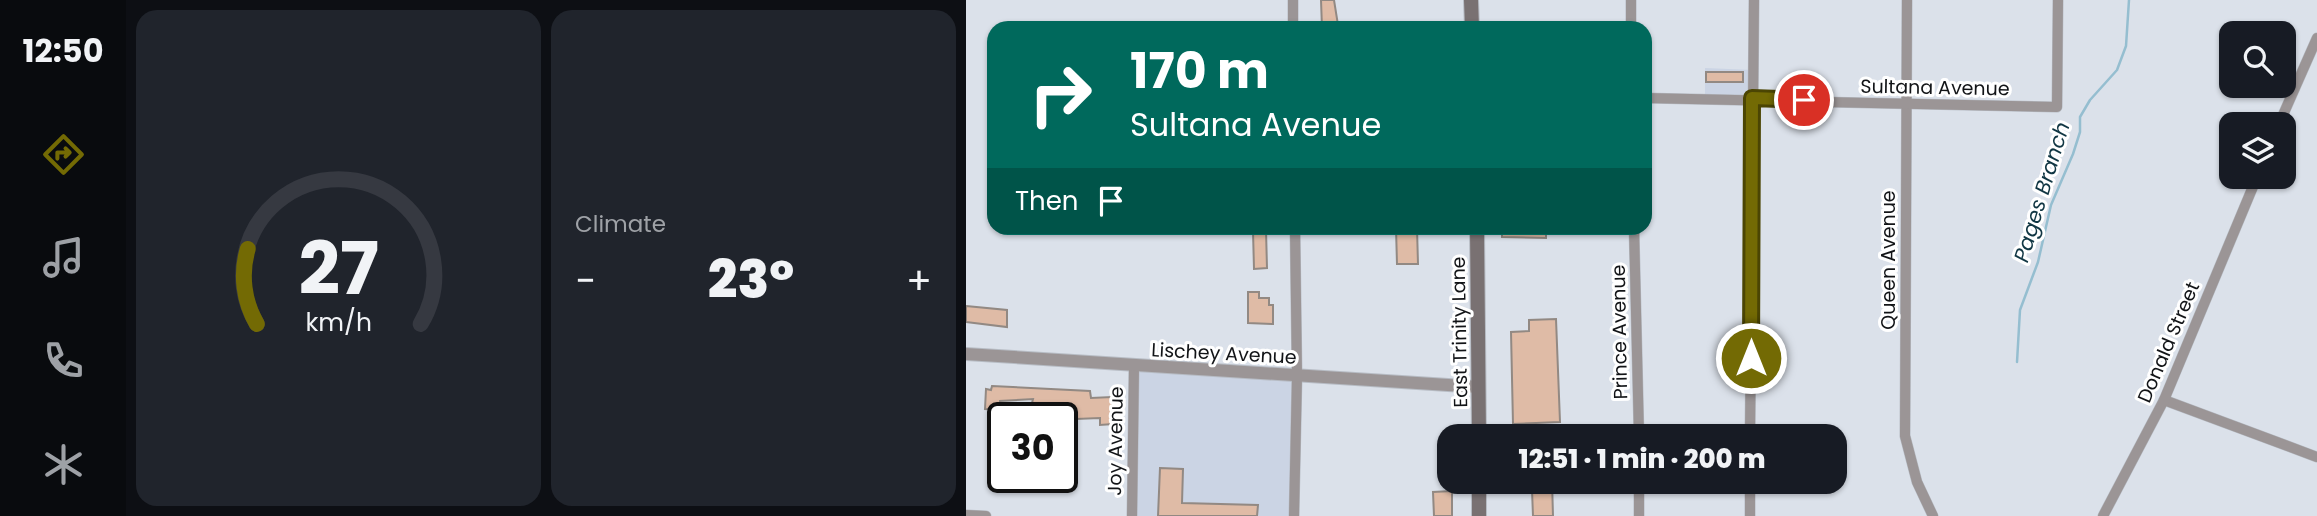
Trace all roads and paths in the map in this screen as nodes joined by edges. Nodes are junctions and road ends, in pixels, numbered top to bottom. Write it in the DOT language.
graph roads {
  1 [pos="1293,0"];
  2 [pos="1471,0"];
  3 [pos="1631,0"];
  4 [pos="1754,0"];
  5 [pos="1907,0"];
  6 [pos="2058,0"];
  7 [pos="1293,21"];
  8 [pos="1472,21"];
  9 [pos="1631,21"];
  10 [pos="2317,38"];
  11 [pos="1652,98"];
  12 [pos="1752,98"];
  13 [pos="1906,104"];
  14 [pos="2284,112"];
  15 [pos="2252,189"];
  16 [pos="1295,235"];
  17 [pos="1477,235"];
  18 [pos="1634,235"];
  19 [pos="966,354"];
  20 [pos="1134,367"];
  21 [pos="1297,376"];
  22 [pos="1479,387"];
  23 [pos="2164,400"];
  24 [pos="1479,424"];
  25 [pos="1639,424"];
  26 [pos="1750,424"];
  27 [pos="2317,457"];
  28 [pos="1479,494"];
  29 [pos="1639,494"];
  30 [pos="1750,494"];
  31 [pos="966,515"];
  32 [pos="986,516"];
  33 [pos="1132,516"];
  34 [pos="1294,516"];
  35 [pos="1479,516"];
  36 [pos="1639,516"];
  37 [pos="1750,516"];
  38 [pos="1933,516"];
  39 [pos="2103,516"];
  1 -- 7 [label="street"];
  2 -- 8 [label="main road"];
  3 -- 9 [label="street"];
  4 -- 12 [label="street"];
  5 -- 13 [label="street, Queen Avenue"];
  6 -- 13 [label="street, Sultana Avenue"];
  10 -- 14 [label="street"];
  11 -- 12 [label="street, Sultana Avenue"];
  12 -- 13 [label="street, Sultana Avenue"];
  12 -- 26 [label="street"];
  13 -- 38 [label="street, Queen Avenue"];
  15 -- 23 [label="street, Donald Street"];
  16 -- 21 [label="street"];
  17 -- 22 [label="main road, East Trinity Lane"];
  18 -- 25 [label="street, Prince Avenue"];
  19 -- 20 [label="street, Lischey Avenue"];
  20 -- 21 [label="street, Lischey Avenue"];
  20 -- 33 [label="street, Joy Avenue"];
  21 -- 22 [label="street, Lischey Avenue"];
  21 -- 34 [label="street"];
  22 -- 24 [label="main road, East Trinity Lane"];
  23 -- 27 [label="street"];
  23 -- 39 [label="street, Donald Street"];
  28 -- 35 [label="main road"];
  29 -- 36 [label="street"];
  30 -- 37 [label="street"];
  31 -- 32 [label="street"];
}
